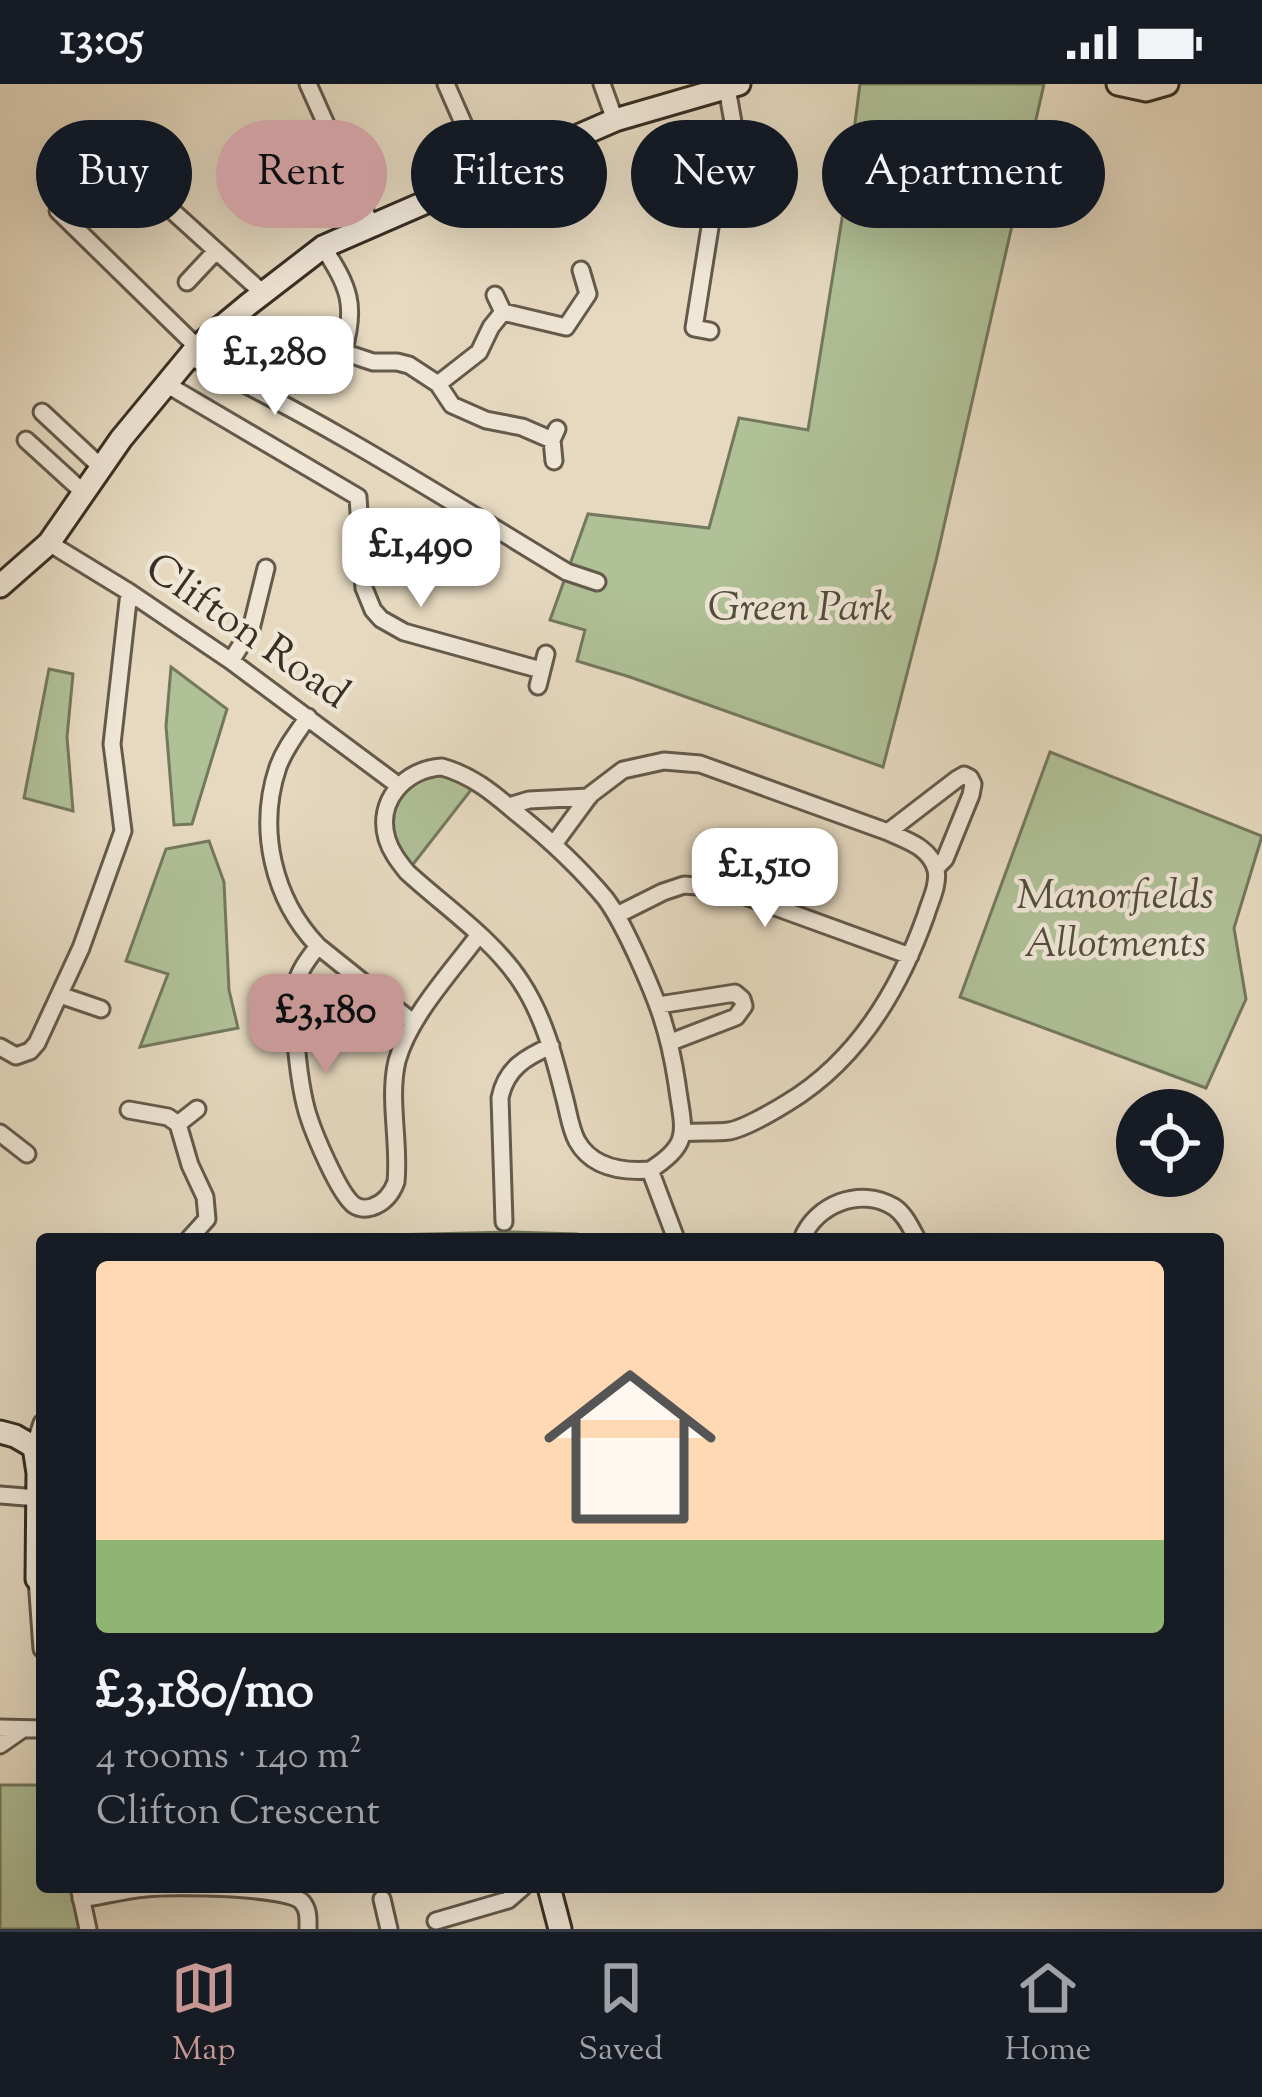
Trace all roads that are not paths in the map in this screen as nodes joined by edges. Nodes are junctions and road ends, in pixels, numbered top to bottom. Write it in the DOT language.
graph roads {
  1 [pos="308,84"];
  2 [pos="446,84"];
  3 [pos="602,84"];
  4 [pos="1118,84"];
  5 [pos="1167,84"];
  6 [pos="734,86"];
  7 [pos="673,94"];
  8 [pos="324,120"];
  9 [pos="462,120"];
  10 [pos="615,120"];
  11 [pos="607,123"];
  12 [pos="74,228"];
  13 [pos="191,228"];
  14 [pos="367,228"];
  15 [pos="323,248"];
  16 [pos="216,251"];
  17 [pos="581,270"];
  18 [pos="187,282"];
  19 [pos="264,294"];
  20 [pos="495,295"];
  21 [pos="503,312"];
  22 [pos="710,331"];
  23 [pos="194,352"];
  24 [pos="166,384"];
  25 [pos="439,384"];
  26 [pos="42,412"];
  27 [pos="26,440"];
  28 [pos="554,461"];
  29 [pos="100,466"];
  30 [pos="83,492"];
  31 [pos="49,543"];
  32 [pos="266,568"];
  33 [pos="597,583"];
  34 [pos="0,586"];
  35 [pos="130,592"];
  36 [pos="231,661"];
  37 [pos="542,670"];
  38 [pos="308,718"];
  39 [pos="399,786"];
  40 [pos="589,797"];
  41 [pos="508,806"];
  42 [pos="887,832"];
  43 [pos="554,844"];
  44 [pos="936,868"];
  45 [pos="616,915"];
  46 [pos="478,936"];
  47 [pos="318,946"];
  48 [pos="910,956"];
  49 [pos="59,995"];
  50 [pos="659,1005"];
  51 [pos="101,1009"];
  52 [pos="414,1022"];
  53 [pos="671,1042"];
  54 [pos="551,1046"];
  55 [pos="0,1047"];
  56 [pos="197,1109"];
  57 [pos="129,1110"];
  58 [pos="21,1123"];
  59 [pos="178,1124"];
  60 [pos="682,1132"];
  61 [pos="4,1136"];
  62 [pos="27,1154"];
  63 [pos="650,1171"];
  64 [pos="503,1198"];
  65 [pos="485,1200"];
  66 [pos="504,1222"];
  67 [pos="194,1233"];
  68 [pos="674,1233"];
  69 [pos="806,1233"];
  70 [pos="914,1233"];
  71 [pos="0,1432"];
  72 [pos="36,1442"];
  73 [pos="34,1448"];
  74 [pos="36,1460"];
  75 [pos="0,1495"];
  76 [pos="36,1498"];
  77 [pos="0,1727"];
  78 [pos="23,1729"];
  79 [pos="36,1729"];
  80 [pos="0,1744"];
  81 [pos="80,1893"];
  82 [pos="274,1893"];
  83 [pos="516,1893"];
  84 [pos="551,1893"];
  85 [pos="382,1899"];
  86 [pos="436,1921"];
  87 [pos="88,1929"];
  88 [pos="308,1929"];
  89 [pos="389,1929"];
  90 [pos="560,1929"];
  1 -- 8 [label="street"];
  2 -- 9 [label="street"];
  3 -- 10 [label="street"];
  4 -- 5 [label="main road"];
  6 -- 7 [label="main road"];
  6 -- 22 [label="street"];
  7 -- 10 [label="main road"];
  10 -- 11 [label="main road"];
  12 -- 23 [label="street"];
  13 -- 16 [label="street"];
  14 -- 15 [label="main road"];
  15 -- 19 [label="main road"];
  15 -- 25 [label="street"];
  16 -- 18 [label="street"];
  16 -- 19 [label="street"];
  17 -- 21 [label="street"];
  19 -- 23 [label="main road"];
  20 -- 21 [label="street"];
  21 -- 25 [label="street"];
  23 -- 24 [label="main road"];
  23 -- 33 [label="street"];
  24 -- 29 [label="main road"];
  24 -- 37 [label="street"];
  25 -- 28 [label="street"];
  26 -- 29 [label="street"];
  27 -- 30 [label="street"];
  29 -- 30 [label="main road"];
  30 -- 31 [label="main road"];
  31 -- 34 [label="main road"];
  31 -- 35 [label="street, Clifton Road"];
  32 -- 36 [label="street"];
  35 -- 36 [label="street, Clifton Road"];
  35 -- 49 [label="street"];
  36 -- 38 [label="street, Clifton Road"];
  38 -- 39 [label="street, Clifton Road"];
  38 -- 47 [label="street"];
  39 -- 41 [label="street"];
  39 -- 46 [label="street"];
  40 -- 41 [label="street"];
  40 -- 42 [label="street"];
  40 -- 43 [label="street"];
  41 -- 43 [label="street"];
  42 -- 44 [label="street"];
  42 -- 44 [label="street"];
  43 -- 45 [label="street"];
  44 -- 48 [label="street"];
  45 -- 48 [label="street"];
  45 -- 50 [label="street"];
  46 -- 52 [label="street"];
  46 -- 54 [label="street"];
  47 -- 52 [label="street"];
  47 -- 52 [label="street"];
  48 -- 60 [label="street"];
  49 -- 51 [label="street"];
  49 -- 55 [label="street"];
  50 -- 53 [label="street"];
  50 -- 53 [label="street"];
  53 -- 60 [label="street"];
  54 -- 63 [label="street"];
  54 -- 64 [label="street"];
  56 -- 59 [label="street"];
  57 -- 59 [label="street"];
  58 -- 61 [label="street"];
  59 -- 67 [label="street"];
  60 -- 63 [label="street"];
  61 -- 62 [label="street"];
  63 -- 68 [label="street"];
  64 -- 65 [label="street"];
  64 -- 66 [label="street"];
  69 -- 70 [label="street"];
  71 -- 73 [label="main road"];
  72 -- 73 [label="street"];
  73 -- 74 [label="main road"];
  75 -- 76 [label="street"];
  77 -- 78 [label="street"];
  78 -- 79 [label="street"];
  78 -- 80 [label="street"];
  81 -- 87 [label="street"];
  82 -- 88 [label="street"];
  83 -- 86 [label="street"];
  84 -- 90 [label="main road"];
  85 -- 89 [label="street"];
}
